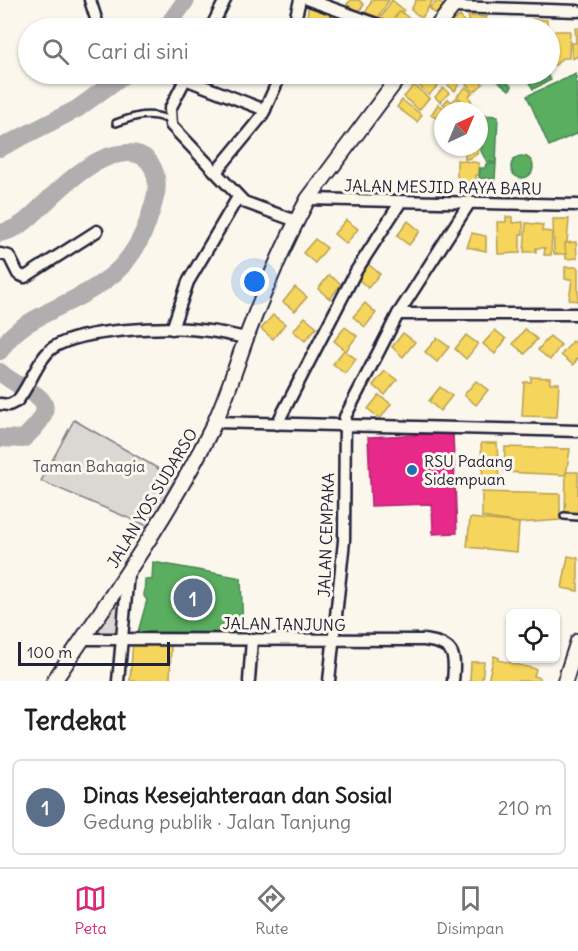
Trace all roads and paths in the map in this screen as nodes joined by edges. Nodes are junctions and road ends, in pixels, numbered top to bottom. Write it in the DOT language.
graph roads {
  1 [pos="90,0"];
  2 [pos="225,0"];
  3 [pos="300,0"];
  4 [pos="309,0"];
  5 [pos="455,3"];
  6 [pos="578,11"];
  7 [pos="96,18"];
  8 [pos="216,18"];
  9 [pos="296,18"];
  10 [pos="360,18"];
  11 [pos="444,18"];
  12 [pos="183,84"];
  13 [pos="205,84"];
  14 [pos="277,84"];
  15 [pos="393,84"];
  16 [pos="265,110"];
  17 [pos="170,120"];
  18 [pos="116,123"];
  19 [pos="216,172"];
  20 [pos="238,197"];
  21 [pos="308,200"];
  22 [pos="470,202"];
  23 [pos="400,203"];
  24 [pos="578,205"];
  25 [pos="296,221"];
  26 [pos="97,231"];
  27 [pos="0,254"];
  28 [pos="398,314"];
  29 [pos="578,314"];
  30 [pos="172,329"];
  31 [pos="246,338"];
  32 [pos="0,404"];
  33 [pos="214,422"];
  34 [pos="277,424"];
  35 [pos="344,426"];
  36 [pos="578,431"];
  37 [pos="564,516"];
  38 [pos="578,517"];
  39 [pos="128,571"];
  40 [pos="82,639"];
  41 [pos="122,639"];
  42 [pos="252,639"];
  43 [pos="334,640"];
  44 [pos="578,641"];
  45 [pos="54,681"];
  46 [pos="118,681"];
  47 [pos="249,681"];
  48 [pos="329,681"];
  49 [pos="453,681"];
  50 [pos="565,681"];
  1 -- 7 [label="street"];
  2 -- 8 [label="street"];
  3 -- 9 [label="street"];
  4 -- 10 [label="street"];
  5 -- 6 [label="street"];
  5 -- 11 [label="street"];
  12 -- 17 [label="street"];
  13 -- 16 [label="street"];
  14 -- 16 [label="street"];
  15 -- 21 [label="street, JALAN YOS SUDARSO"];
  16 -- 19 [label="street"];
  17 -- 18 [label="lane"];
  17 -- 19 [label="street"];
  19 -- 20 [label="street"];
  20 -- 25 [label="street"];
  20 -- 30 [label="street"];
  21 -- 23 [label="street, JALAN MESJID RAYA BARU"];
  21 -- 25 [label="street, JALAN YOS SUDARSO"];
  22 -- 23 [label="street, JALAN MESJID RAYA BARU"];
  22 -- 24 [label="street, JALAN MESJID RAYA BARU"];
  22 -- 28 [label="street, JALAN CEMPAKA"];
  23 -- 34 [label="street"];
  25 -- 31 [label="street, JALAN YOS SUDARSO"];
  26 -- 27 [label="street"];
  28 -- 29 [label="street"];
  28 -- 35 [label="street, JALAN CEMPAKA"];
  30 -- 31 [label="street"];
  30 -- 32 [label="street"];
  31 -- 33 [label="street, JALAN YOS SUDARSO"];
  33 -- 34 [label="street"];
  33 -- 39 [label="street, JALAN YOS SUDARSO"];
  34 -- 35 [label="street"];
  35 -- 36 [label="street"];
  35 -- 43 [label="street, JALAN CEMPAKA"];
  37 -- 38 [label="lane"];
  39 -- 40 [label="street, JALAN YOS SUDARSO"];
  39 -- 41 [label="street"];
  40 -- 41 [label="street, JALAN TANJUNG"];
  40 -- 45 [label="street, JALAN YOS SUDARSO"];
  41 -- 42 [label="street, JALAN TANJUNG"];
  41 -- 46 [label="street"];
  42 -- 43 [label="street, JALAN TANJUNG"];
  42 -- 47 [label="street"];
  43 -- 48 [label="street, JALAN CEMPAKA"];
  43 -- 49 [label="street, JALAN TANJUNG"];
  44 -- 50 [label="street"];
}
